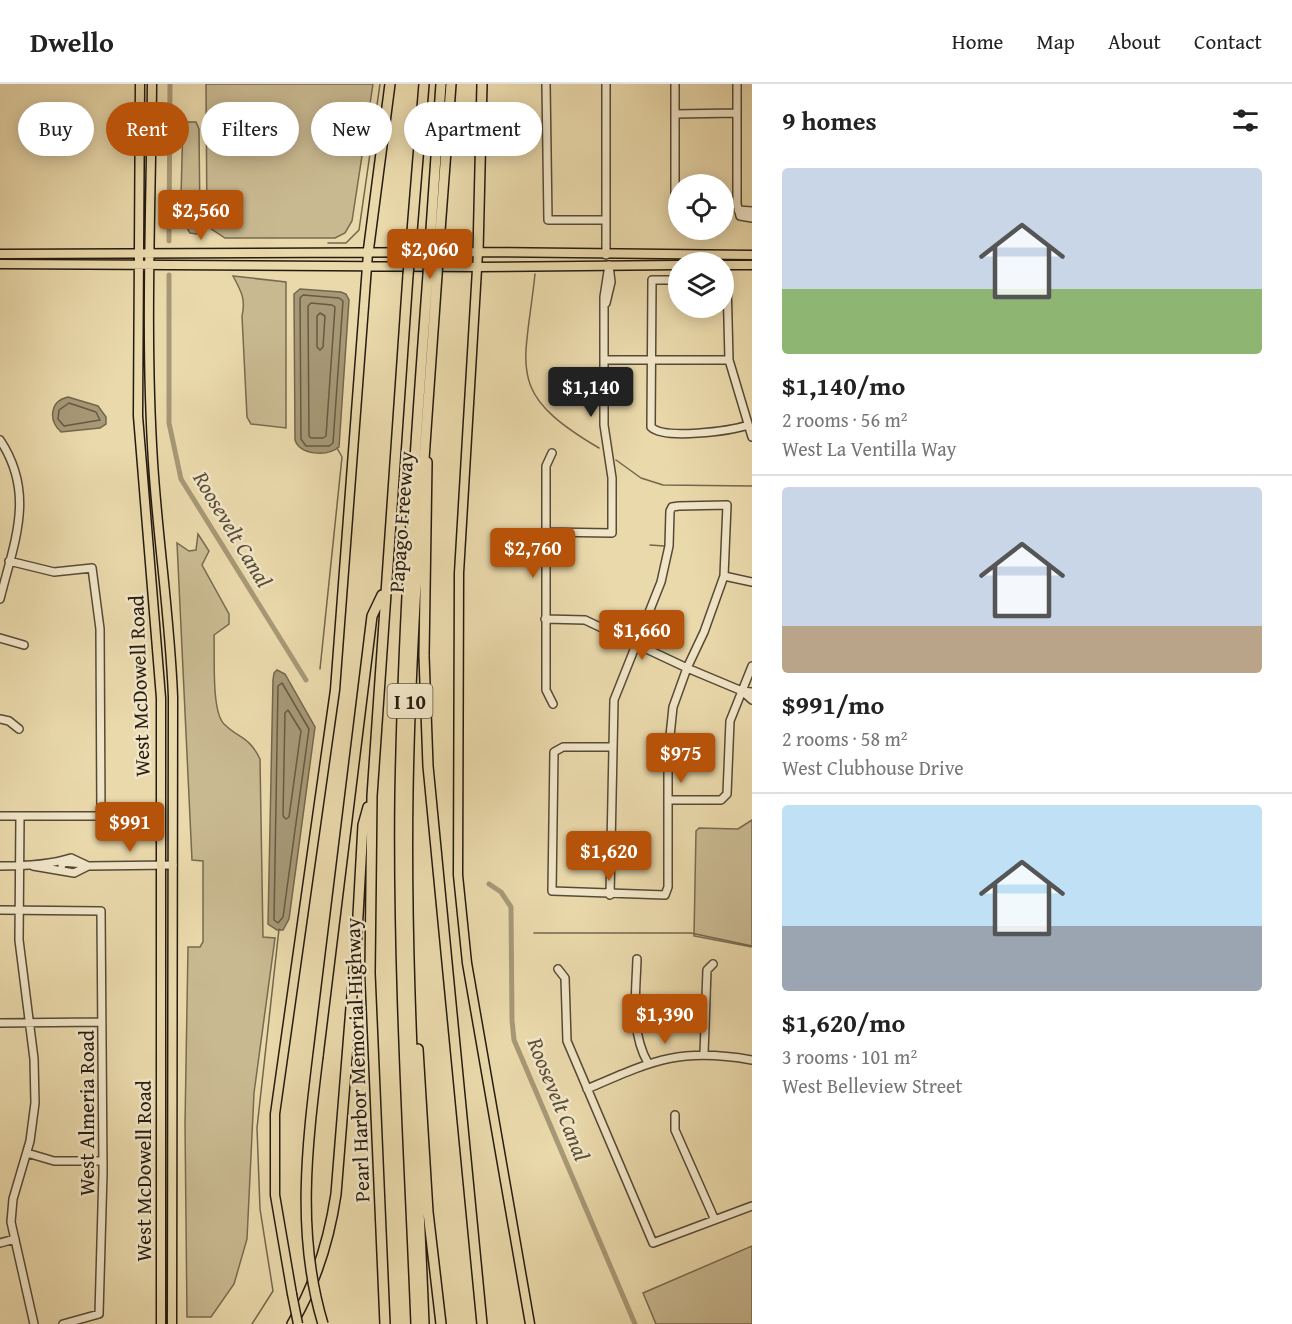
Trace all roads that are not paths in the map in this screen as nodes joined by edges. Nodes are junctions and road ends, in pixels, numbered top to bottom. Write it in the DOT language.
graph roads {
  1 [pos="140,84"];
  2 [pos="152,84"];
  3 [pos="390,84"];
  4 [pos="424,84"];
  5 [pos="441,84"];
  6 [pos="450,84"];
  7 [pos="482,84"];
  8 [pos="546,84"];
  9 [pos="606,84"];
  10 [pos="675,84"];
  11 [pos="737,84"];
  12 [pos="737,113"];
  13 [pos="675,114"];
  14 [pos="675,174"];
  15 [pos="738,210"];
  16 [pos="752,211"];
  17 [pos="752,218"];
  18 [pos="606,220"];
  19 [pos="435,244"];
  20 [pos="478,252"];
  21 [pos="368,253"];
  22 [pos="0,254"];
  23 [pos="139,254"];
  24 [pos="151,254"];
  25 [pos="606,255"];
  26 [pos="668,255"];
  27 [pos="734,255"];
  28 [pos="752,255"];
  29 [pos="668,256"];
  30 [pos="0,264"];
  31 [pos="138,264"];
  32 [pos="151,264"];
  33 [pos="609,265"];
  34 [pos="668,265"];
  35 [pos="734,265"];
  36 [pos="752,265"];
  37 [pos="575,266"];
  38 [pos="366,267"];
  39 [pos="478,267"];
  40 [pos="432,275"];
  41 [pos="668,280"];
  42 [pos="727,318"];
  43 [pos="604,360"];
  44 [pos="729,360"];
  45 [pos="652,361"];
  46 [pos="748,425"];
  47 [pos="752,437"];
  48 [pos="425,439"];
  49 [pos="0,440"];
  50 [pos="552,453"];
  51 [pos="546,532"];
  52 [pos="9,561"];
  53 [pos="724,576"];
  54 [pos="752,582"];
  55 [pos="384,590"];
  56 [pos="0,599"];
  57 [pos="545,619"];
  58 [pos="0,639"];
  59 [pos="24,645"];
  60 [pos="636,645"];
  61 [pos="752,666"];
  62 [pos="687,668"];
  63 [pos="742,691"];
  64 [pos="752,692"];
  65 [pos="752,700"];
  66 [pos="553,704"];
  67 [pos="0,719"];
  68 [pos="19,729"];
  69 [pos="611,747"];
  70 [pos="372,796"];
  71 [pos="669,800"];
  72 [pos="0,816"];
  73 [pos="20,816"];
  74 [pos="162,865"];
  75 [pos="173,865"];
  76 [pos="0,866"];
  77 [pos="20,866"];
  78 [pos="610,895"];
  79 [pos="0,910"];
  80 [pos="19,910"];
  81 [pos="637,959"];
  82 [pos="408,963"];
  83 [pos="713,964"];
  84 [pos="558,969"];
  85 [pos="30,1022"];
  86 [pos="102,1022"];
  87 [pos="0,1023"];
  88 [pos="704,1054"];
  89 [pos="752,1060"];
  90 [pos="648,1063"];
  91 [pos="587,1089"];
  92 [pos="675,1115"];
  93 [pos="27,1153"];
  94 [pos="103,1161"];
  95 [pos="752,1206"];
  96 [pos="714,1218"];
  97 [pos="15,1239"];
  98 [pos="0,1243"];
  99 [pos="34,1324"];
  100 [pos="63,1324"];
  101 [pos="160,1324"];
  102 [pos="172,1324"];
  103 [pos="292,1324"];
  104 [pos="298,1324"];
  105 [pos="323,1324"];
  106 [pos="385,1324"];
  107 [pos="416,1324"];
  108 [pos="424,1324"];
  109 [pos="441,1324"];
  110 [pos="482,1324"];
  111 [pos="530,1324"];
  1 -- 23 [label="main road, West McDowell Road"];
  2 -- 24 [label="main road, West McDowell Road"];
  3 -- 21 [label="highway"];
  4 -- 55 [label="highway, Papago Freeway / I 10, bridge"];
  5 -- 19 [label="highway"];
  6 -- 19 [label="highway, Papago Freeway / I 10"];
  7 -- 20 [label="highway"];
  8 -- 18 [label="street"];
  9 -- 18 [label="street"];
  10 -- 13 [label="street"];
  11 -- 12 [label="street"];
  12 -- 13 [label="street"];
  12 -- 15 [label="street"];
  13 -- 14 [label="street"];
  15 -- 16 [label="street"];
  15 -- 17 [label="street"];
  18 -- 25 [label="street"];
  19 -- 40 [label="highway, Papago Freeway / I 10, bridge"];
  20 -- 21 [label="main road"];
  20 -- 25 [label="main road"];
  20 -- 39 [label="main road"];
  21 -- 24 [label="main road"];
  21 -- 38 [label="main road"];
  22 -- 23 [label="main road"];
  23 -- 24 [label="main road"];
  23 -- 31 [label="main road, West McDowell Road"];
  24 -- 32 [label="main road, West McDowell Road"];
  25 -- 26 [label="main road"];
  25 -- 37 [label="main road"];
  27 -- 28 [label="main road"];
  29 -- 33 [label="main road"];
  30 -- 31 [label="main road"];
  31 -- 32 [label="main road"];
  31 -- 74 [label="main road, West McDowell Road"];
  32 -- 38 [label="main road"];
  32 -- 75 [label="main road, West McDowell Road"];
  33 -- 34 [label="main road"];
  33 -- 37 [label="main road"];
  33 -- 43 [label="street"];
  35 -- 36 [label="main road"];
  37 -- 39 [label="main road"];
  38 -- 39 [label="main road"];
  38 -- 104 [label="main road, bridge"];
  39 -- 111 [label="main road"];
  40 -- 48 [label="highway, Papago Freeway / I 10"];
  40 -- 107 [label="highway"];
  41 -- 45 [label="street"];
  42 -- 44 [label="street"];
  43 -- 45 [label="street"];
  43 -- 51 [label="street"];
  44 -- 45 [label="street"];
  44 -- 46 [label="street"];
  45 -- 46 [label="street"];
  46 -- 47 [label="street"];
  48 -- 82 [label="highway, Papago Freeway / I 10"];
  48 -- 110 [label="highway"];
  49 -- 52 [label="street"];
  50 -- 51 [label="street"];
  51 -- 57 [label="street"];
  52 -- 56 [label="street"];
  52 -- 73 [label="street"];
  53 -- 54 [label="street"];
  53 -- 60 [label="street"];
  53 -- 62 [label="street"];
  55 -- 70 [label="highway, Papago Freeway / I 10"];
  55 -- 105 [label="highway, bridge"];
  57 -- 60 [label="street"];
  57 -- 66 [label="street"];
  58 -- 59 [label="street"];
  60 -- 62 [label="street"];
  60 -- 69 [label="street"];
  61 -- 63 [label="street"];
  62 -- 63 [label="street"];
  62 -- 71 [label="street"];
  63 -- 64 [label="street"];
  63 -- 65 [label="street"];
  63 -- 71 [label="street"];
  67 -- 68 [label="street"];
  69 -- 78 [label="street"];
  69 -- 78 [label="street"];
  70 -- 103 [label="highway"];
  70 -- 106 [label="highway, Pearl Harbor Memorial Highway / I 10"];
  71 -- 78 [label="street"];
  72 -- 73 [label="street"];
  73 -- 77 [label="street"];
  74 -- 75 [label="street"];
  74 -- 77 [label="street"];
  74 -- 101 [label="main road, West McDowell Road"];
  75 -- 102 [label="main road, West McDowell Road"];
  76 -- 77 [label="street"];
  77 -- 80 [label="street"];
  79 -- 80 [label="street"];
  80 -- 85 [label="street"];
  80 -- 86 [label="street, West Almeria Road"];
  81 -- 90 [label="street"];
  82 -- 108 [label="highway, I 10"];
  82 -- 109 [label="highway"];
  83 -- 88 [label="street"];
  84 -- 91 [label="street"];
  85 -- 86 [label="street"];
  85 -- 87 [label="street"];
  85 -- 93 [label="street"];
  86 -- 94 [label="street, West Almeria Road"];
  88 -- 89 [label="street"];
  88 -- 90 [label="street"];
  90 -- 91 [label="street"];
  91 -- 96 [label="street"];
  92 -- 96 [label="street"];
  93 -- 94 [label="street"];
  93 -- 97 [label="street"];
  94 -- 100 [label="street, West Almeria Road"];
  95 -- 96 [label="street"];
  97 -- 98 [label="street"];
  97 -- 99 [label="street"];
}
